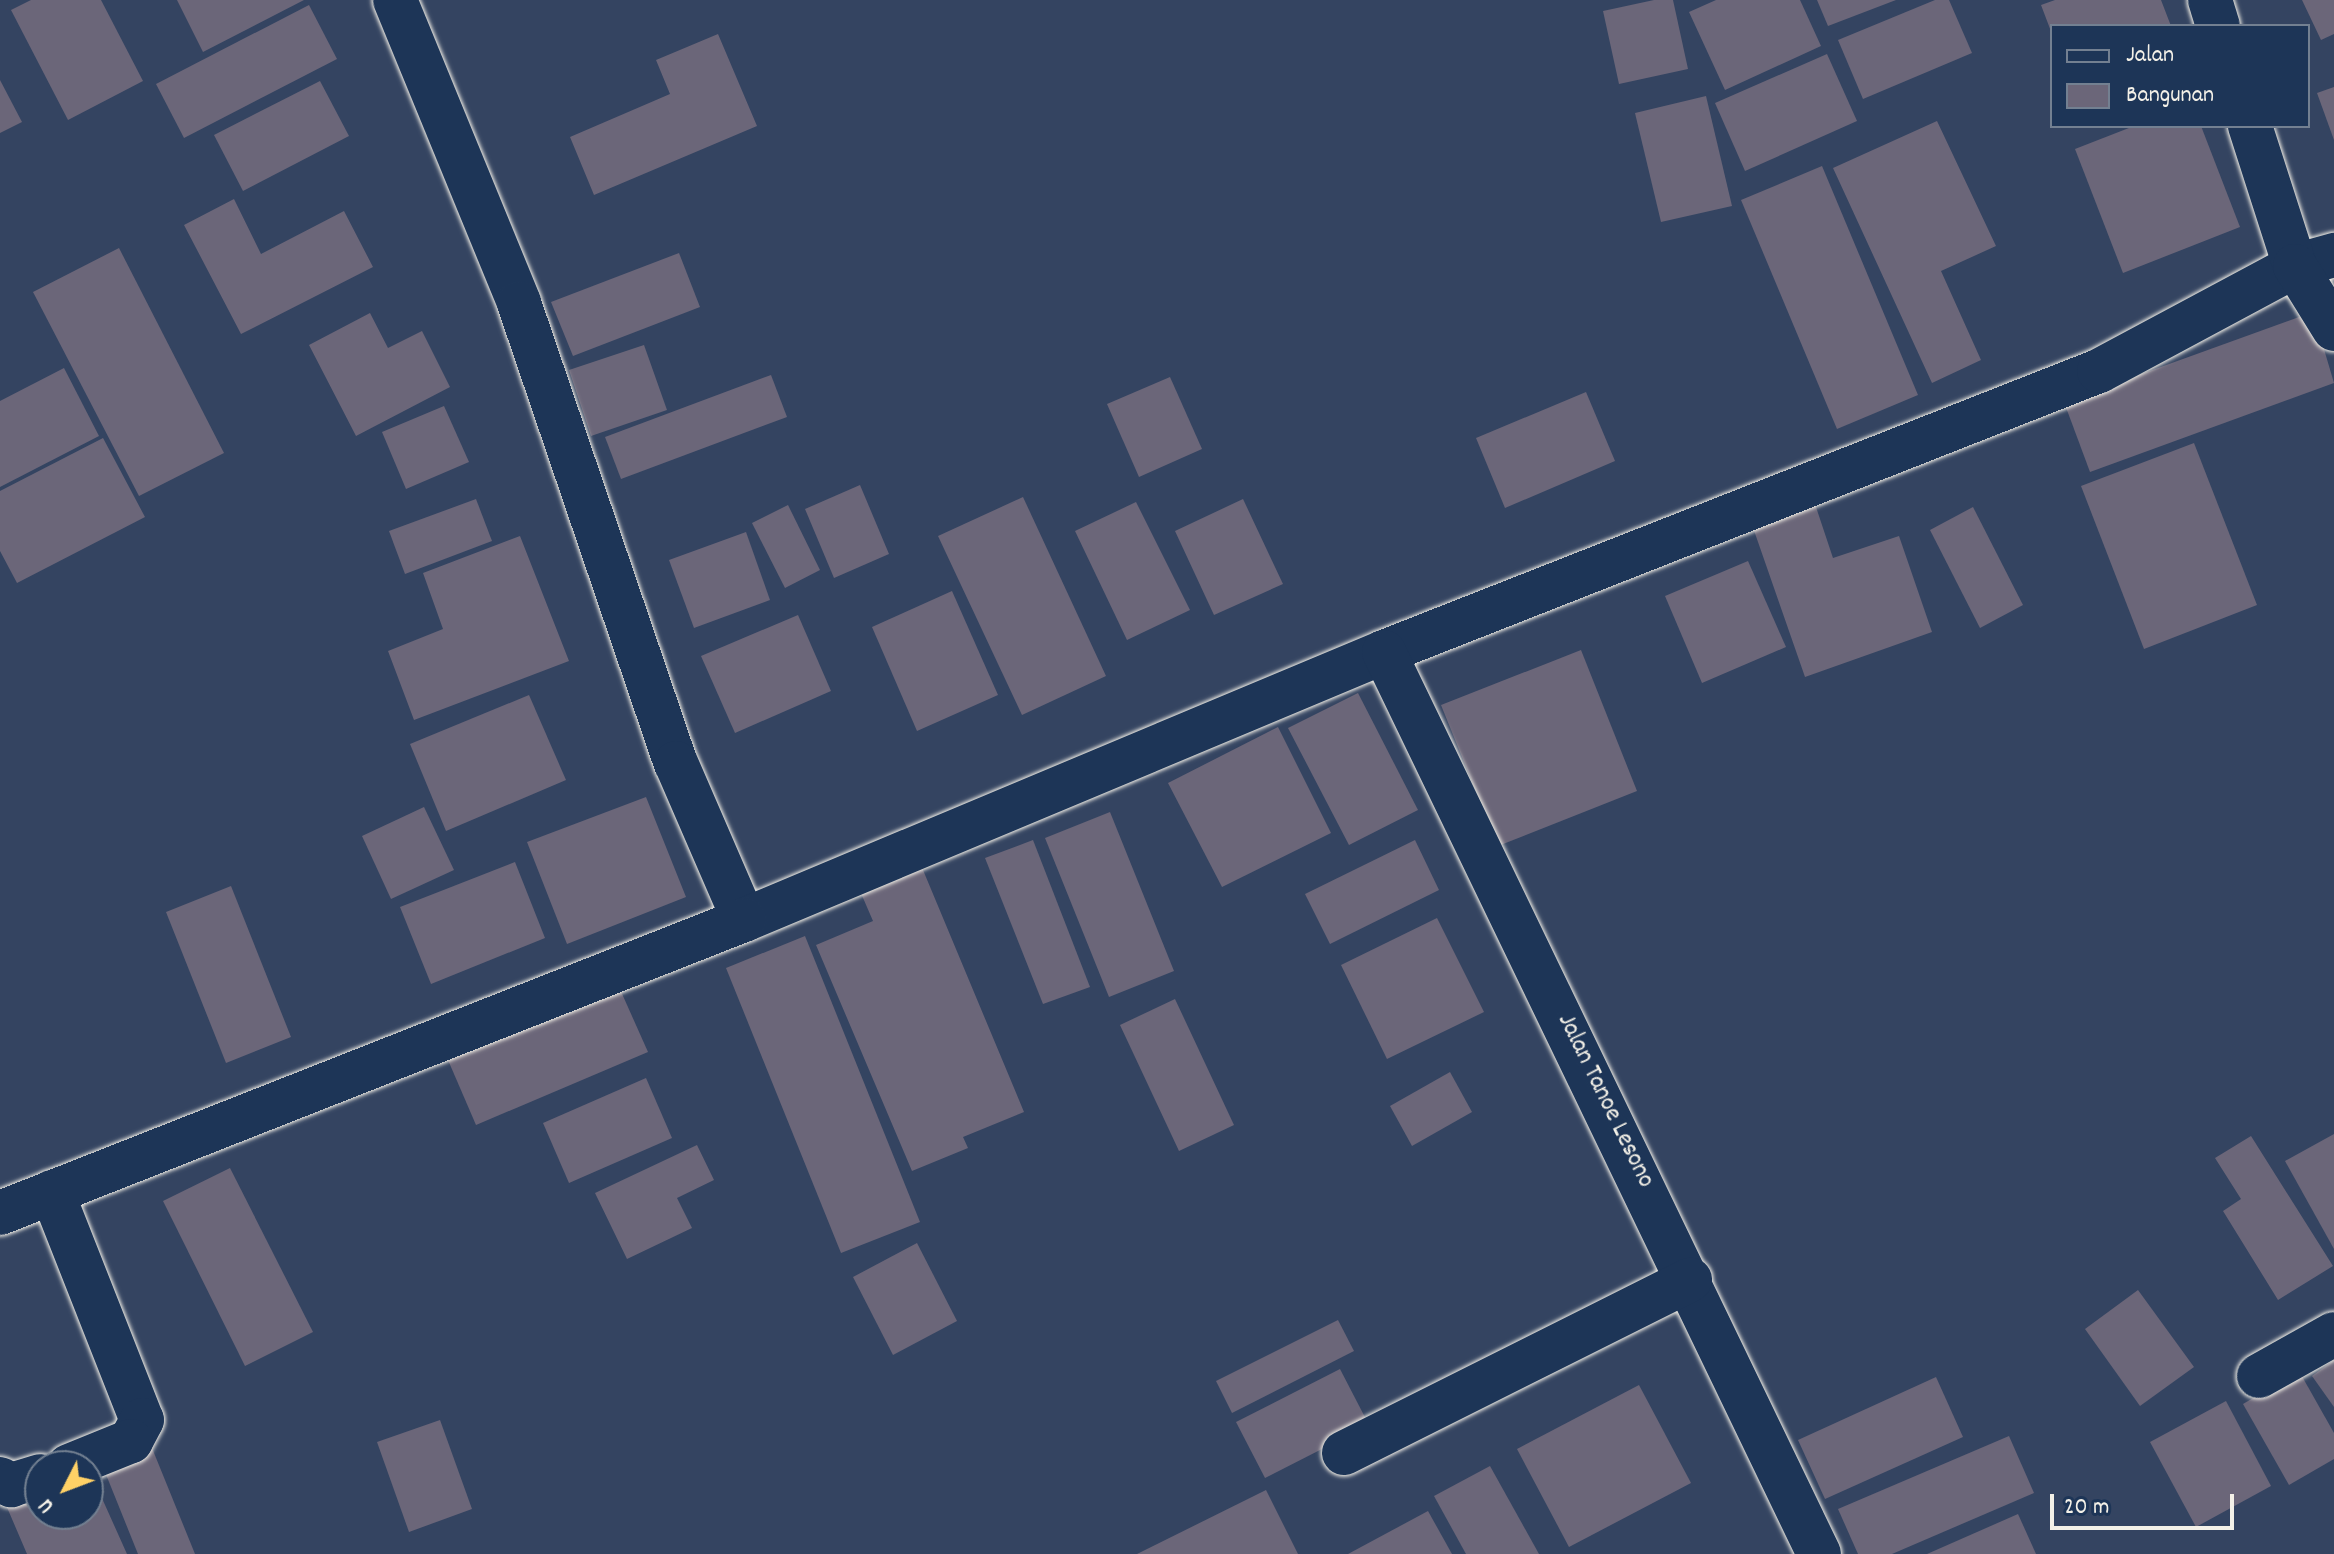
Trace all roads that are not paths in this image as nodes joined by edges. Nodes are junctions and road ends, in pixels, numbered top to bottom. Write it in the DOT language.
graph roads {
  1 [pos="395,0"];
  2 [pos="2210,0"];
  3 [pos="2217,24"];
  4 [pos="2251,128"];
  5 [pos="2314,260"];
  6 [pos="2334,329"];
  7 [pos="1384,652"];
  8 [pos="744,920"];
  9 [pos="52,1192"];
  10 [pos="0,1213"];
  11 [pos="1690,1280"];
  12 [pos="2334,1334"];
  13 [pos="2259,1376"];
  14 [pos="104,1452"];
  15 [pos="1344,1453"];
  16 [pos="0,1479"];
  17 [pos="24,1481"];
  18 [pos="1819,1554"];
  1 -- 8 [label="street"];
  2 -- 3 [label="street"];
  4 -- 5 [label="street"];
  5 -- 6 [label="street"];
  5 -- 7 [label="street"];
  7 -- 8 [label="street"];
  7 -- 11 [label="street, Jalan Tanoe Lesono"];
  8 -- 9 [label="street"];
  9 -- 10 [label="street"];
  9 -- 14 [label="street"];
  11 -- 15 [label="street"];
  11 -- 18 [label="street, Jalan Tanoe Lesono"];
  12 -- 13 [label="street"];
  16 -- 17 [label="street"];
}
